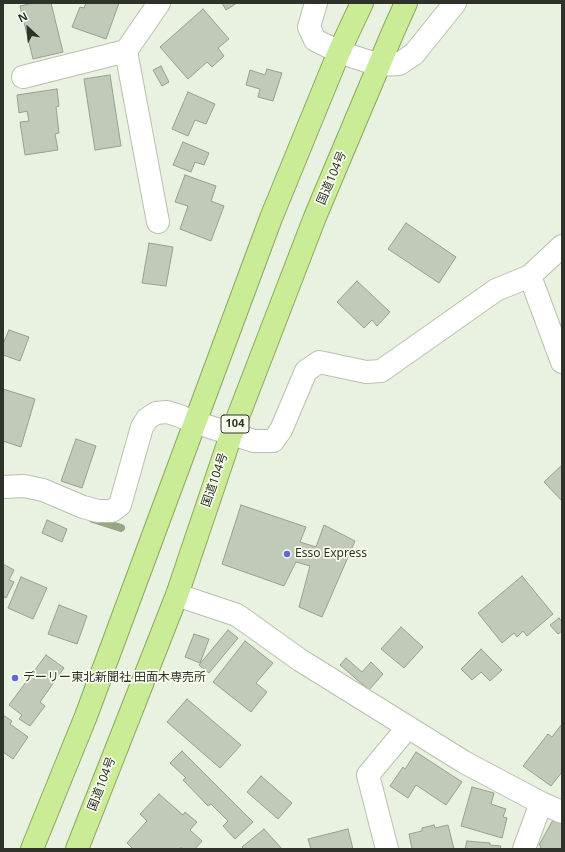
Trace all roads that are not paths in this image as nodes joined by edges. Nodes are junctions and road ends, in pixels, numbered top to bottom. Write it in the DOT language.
graph roads {
  1 [pos="159,3"];
  2 [pos="316,3"];
  3 [pos="362,3"];
  4 [pos="406,3"];
  5 [pos="455,3"];
  6 [pos="126,51"];
  7 [pos="339,52"];
  8 [pos="379,65"];
  9 [pos="24,77"];
  10 [pos="158,222"];
  11 [pos="562,246"];
  12 [pos="530,276"];
  13 [pos="562,362"];
  14 [pos="194,422"];
  15 [pos="231,435"];
  16 [pos="3,487"];
  17 [pos="177,594"];
  18 [pos="408,727"];
  19 [pos="541,803"];
  20 [pos="562,812"];
  21 [pos="32,849"];
  22 [pos="77,849"];
  23 [pos="386,849"];
  24 [pos="524,849"];
  1 -- 6 [label="street"];
  2 -- 7 [label="street"];
  3 -- 7 [label="highway"];
  4 -- 8 [label="highway, 国道104号 / 104"];
  5 -- 8 [label="street"];
  6 -- 9 [label="street"];
  6 -- 10 [label="street"];
  7 -- 8 [label="street"];
  7 -- 14 [label="highway"];
  8 -- 15 [label="highway, 国道104号 / 104"];
  11 -- 12 [label="street"];
  12 -- 13 [label="street"];
  12 -- 15 [label="street"];
  14 -- 15 [label="street"];
  14 -- 16 [label="street"];
  14 -- 21 [label="highway"];
  15 -- 17 [label="highway, 国道104号 / 104"];
  17 -- 18 [label="street"];
  17 -- 22 [label="highway, 国道104号 / 104"];
  18 -- 19 [label="street"];
  18 -- 23 [label="street"];
  19 -- 20 [label="street"];
  19 -- 24 [label="street"];
}
